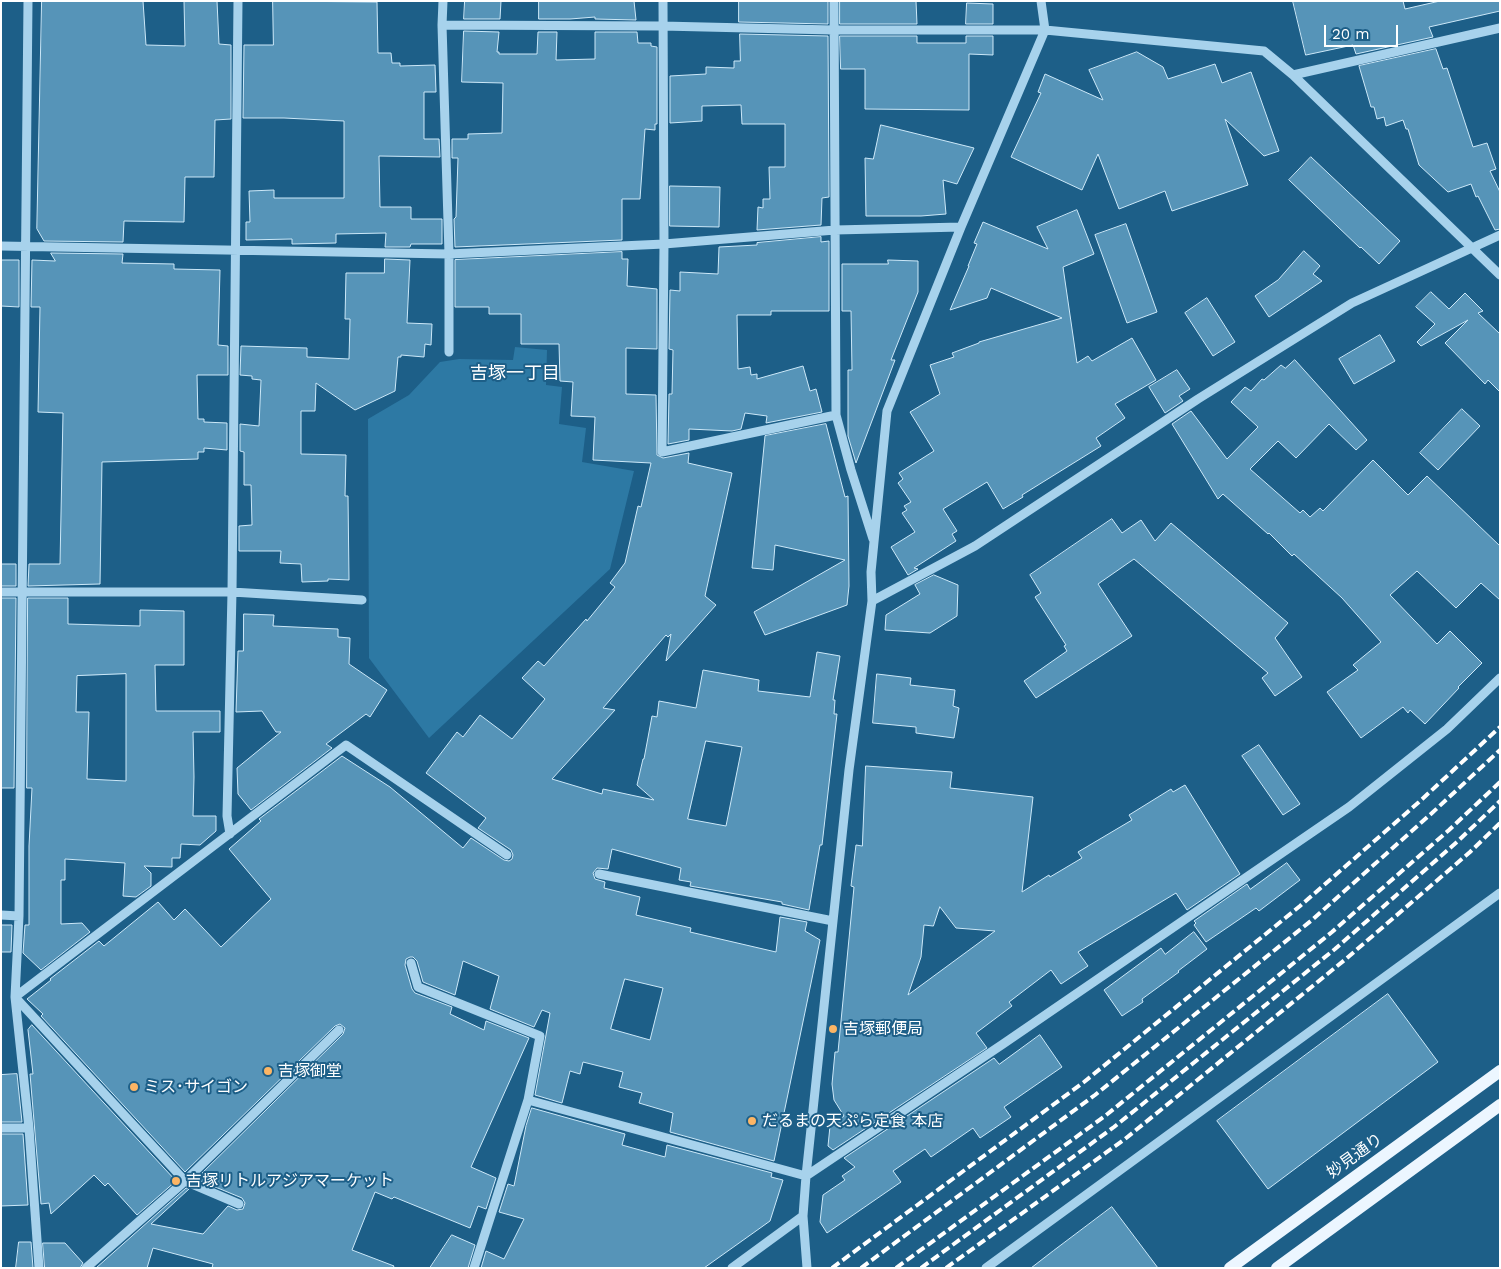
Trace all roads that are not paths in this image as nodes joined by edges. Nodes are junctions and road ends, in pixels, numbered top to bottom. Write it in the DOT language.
graph roads {
  1 [pos="28,1"];
  2 [pos="238,1"];
  3 [pos="443,1"];
  4 [pos="663,1"];
  5 [pos="834,1"];
  6 [pos="1040,1"];
  7 [pos="442,25"];
  8 [pos="662,26"];
  9 [pos="1500,28"];
  10 [pos="833,30"];
  11 [pos="1045,30"];
  12 [pos="1293,75"];
  13 [pos="961,226"];
  14 [pos="835,230"];
  15 [pos="1500,235"];
  16 [pos="664,244"];
  17 [pos="1,246"];
  18 [pos="25,246"];
  19 [pos="1471,247"];
  20 [pos="237,250"];
  21 [pos="449,254"];
  22 [pos="1500,275"];
  23 [pos="449,352"];
  24 [pos="836,415"];
  25 [pos="874,543"];
  26 [pos="1,592"];
  27 [pos="22,592"];
  28 [pos="232,592"];
  29 [pos="362,600"];
  30 [pos="872,601"];
  31 [pos="1500,678"];
  32 [pos="230,834"];
  33 [pos="508,855"];
  34 [pos="599,874"];
  35 [pos="1500,892"];
  36 [pos="1,916"];
  37 [pos="19,916"];
  38 [pos="833,921"];
  39 [pos="411,963"];
  40 [pos="15,997"];
  41 [pos="339,1030"];
  42 [pos="1500,1071"];
  43 [pos="528,1100"];
  44 [pos="1500,1105"];
  45 [pos="1,1128"];
  46 [pos="29,1128"];
  47 [pos="806,1176"];
  48 [pos="184,1181"];
  49 [pos="239,1204"];
  50 [pos="803,1216"];
  51 [pos="39,1268"];
  52 [pos="86,1268"];
  53 [pos="474,1268"];
  54 [pos="732,1268"];
  55 [pos="807,1268"];
  56 [pos="986,1268"];
  57 [pos="1230,1268"];
  58 [pos="1277,1268"];
  1 -- 18 [label="street"];
  2 -- 20 [label="street"];
  3 -- 7 [label="street"];
  4 -- 8 [label="street"];
  5 -- 10 [label="street"];
  6 -- 11 [label="street"];
  7 -- 8 [label="street"];
  7 -- 21 [label="street"];
  8 -- 10 [label="street"];
  8 -- 16 [label="street"];
  9 -- 12 [label="street"];
  10 -- 11 [label="street"];
  10 -- 14 [label="street"];
  11 -- 12 [label="street"];
  11 -- 13 [label="street"];
  12 -- 19 [label="street"];
  13 -- 14 [label="street"];
  13 -- 25 [label="street"];
  14 -- 16 [label="street"];
  14 -- 24 [label="street"];
  15 -- 19 [label="street"];
  16 -- 21 [label="street"];
  16 -- 24 [label="street"];
  17 -- 18 [label="street"];
  18 -- 20 [label="street"];
  18 -- 27 [label="street"];
  19 -- 22 [label="street"];
  19 -- 30 [label="street"];
  20 -- 21 [label="street"];
  20 -- 28 [label="street"];
  21 -- 23 [label="street"];
  24 -- 25 [label="street"];
  25 -- 30 [label="street"];
  26 -- 27 [label="street"];
  27 -- 28 [label="street"];
  27 -- 37 [label="street"];
  28 -- 29 [label="street"];
  28 -- 32 [label="street"];
  30 -- 38 [label="street"];
  31 -- 47 [label="street"];
  32 -- 33 [label="street"];
  32 -- 40 [label="street"];
  34 -- 38 [label="street"];
  35 -- 56 [label="street"];
  36 -- 37 [label="street"];
  37 -- 40 [label="street"];
  38 -- 47 [label="street"];
  39 -- 43 [label="street"];
  40 -- 46 [label="street"];
  40 -- 48 [label="street"];
  41 -- 48 [label="street"];
  42 -- 57 [label="main road, 妙見通り"];
  43 -- 47 [label="street"];
  43 -- 53 [label="street"];
  44 -- 58 [label="main road"];
  45 -- 46 [label="street"];
  46 -- 51 [label="street"];
  47 -- 50 [label="street"];
  48 -- 49 [label="street"];
  48 -- 52 [label="street"];
  50 -- 54 [label="street"];
  50 -- 55 [label="street"];
}
